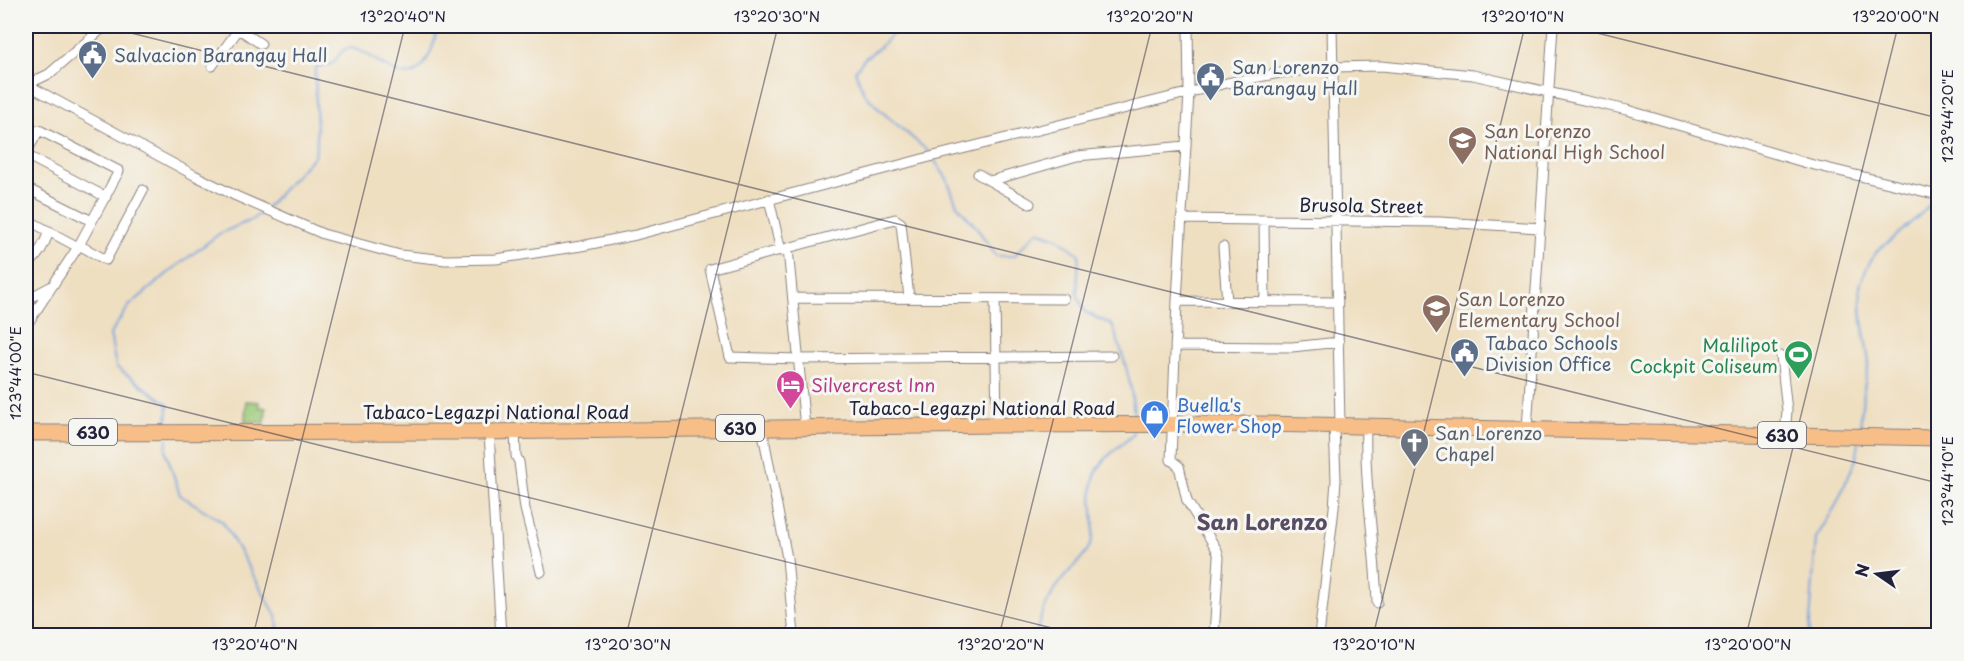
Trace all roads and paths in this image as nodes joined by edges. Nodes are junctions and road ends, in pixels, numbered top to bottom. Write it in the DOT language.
graph roads {
  1 [pos="105,26"];
  2 [pos="1188,26"];
  3 [pos="1332,26"];
  4 [pos="1553,26"];
  5 [pos="240,27"];
  6 [pos="261,44"];
  7 [pos="212,66"];
  8 [pos="1333,67"];
  9 [pos="26,84"];
  10 [pos="1548,92"];
  11 [pos="1189,93"];
  12 [pos="1186,146"];
  13 [pos="26,154"];
  14 [pos="978,174"];
  15 [pos="990,181"];
  16 [pos="26,188"];
  17 [pos="143,190"];
  18 [pos="1938,195"];
  19 [pos="105,197"];
  20 [pos="769,200"];
  21 [pos="1030,204"];
  22 [pos="26,219"];
  23 [pos="1181,219"];
  24 [pos="1264,220"];
  25 [pos="92,221"];
  26 [pos="1336,221"];
  27 [pos="1540,228"];
  28 [pos="49,231"];
  29 [pos="79,246"];
  30 [pos="1223,247"];
  31 [pos="784,250"];
  32 [pos="26,266"];
  33 [pos="52,285"];
  34 [pos="793,298"];
  35 [pos="909,298"];
  36 [pos="995,299"];
  37 [pos="1064,299"];
  38 [pos="26,300"];
  39 [pos="1177,301"];
  40 [pos="1227,302"];
  41 [pos="1264,302"];
  42 [pos="1338,302"];
  43 [pos="26,326"];
  44 [pos="1339,342"];
  45 [pos="1175,346"];
  46 [pos="996,356"];
  47 [pos="1112,356"];
  48 [pos="1781,356"];
  49 [pos="799,359"];
  50 [pos="997,425"];
  51 [pos="1172,425"];
  52 [pos="1337,426"];
  53 [pos="1366,427"];
  54 [pos="762,428"];
  55 [pos="806,428"];
  56 [pos="1527,429"];
  57 [pos="515,431"];
  58 [pos="26,432"];
  59 [pos="489,432"];
  60 [pos="1785,435"];
  61 [pos="1938,438"];
  62 [pos="541,572"];
  63 [pos="1377,603"];
  64 [pos="501,636"];
  65 [pos="794,636"];
  66 [pos="1214,636"];
  67 [pos="1319,636"];
  1 -- 9 [label="street"];
  2 -- 11 [label="street"];
  3 -- 8 [label="street"];
  4 -- 10 [label="street"];
  5 -- 6 [label="street"];
  5 -- 7 [label="street"];
  8 -- 10 [label="street"];
  8 -- 11 [label="street"];
  8 -- 26 [label="street"];
  9 -- 20 [label="street"];
  10 -- 18 [label="street"];
  10 -- 27 [label="street"];
  11 -- 12 [label="street"];
  11 -- 20 [label="street"];
  12 -- 15 [label="street"];
  12 -- 23 [label="street"];
  13 -- 19 [label="street"];
  13 -- 19 [label="street"];
  14 -- 15 [label="street"];
  15 -- 21 [label="street"];
  16 -- 25 [label="street"];
  17 -- 29 [label="street"];
  19 -- 25 [label="street"];
  20 -- 31 [label="street"];
  22 -- 28 [label="street"];
  23 -- 24 [label="street, Brusola Street"];
  23 -- 39 [label="street"];
  24 -- 26 [label="street, Brusola Street"];
  24 -- 41 [label="street"];
  25 -- 29 [label="street"];
  26 -- 27 [label="street, Brusola Street"];
  26 -- 42 [label="street"];
  27 -- 56 [label="street"];
  28 -- 29 [label="street"];
  28 -- 32 [label="street"];
  29 -- 33 [label="street"];
  30 -- 40 [label="street"];
  31 -- 34 [label="street"];
  31 -- 35 [label="street"];
  31 -- 49 [label="street"];
  33 -- 38 [label="street"];
  33 -- 43 [label="street"];
  34 -- 35 [label="street"];
  34 -- 49 [label="street"];
  35 -- 36 [label="street"];
  36 -- 37 [label="street"];
  36 -- 46 [label="street"];
  39 -- 40 [label="street"];
  39 -- 45 [label="street"];
  40 -- 41 [label="street"];
  41 -- 42 [label="street"];
  42 -- 44 [label="street"];
  44 -- 45 [label="street"];
  44 -- 52 [label="street"];
  45 -- 51 [label="street"];
  46 -- 47 [label="street"];
  46 -- 49 [label="street"];
  46 -- 50 [label="street"];
  48 -- 60 [label="street"];
  49 -- 55 [label="street"];
  50 -- 51 [label="main road, Tabaco-Legazpi National Road / 630"];
  50 -- 55 [label="main road, Tabaco-Legazpi National Road / 630"];
  51 -- 52 [label="main road, Tabaco-Legazpi National Road / 630"];
  51 -- 66 [label="street"];
  52 -- 53 [label="main road, Tabaco-Legazpi National Road / 630"];
  52 -- 67 [label="street"];
  53 -- 56 [label="main road, Tabaco-Legazpi National Road / 630"];
  53 -- 63 [label="street"];
  54 -- 55 [label="main road, Tabaco-Legazpi National Road / 630"];
  54 -- 57 [label="main road, Tabaco-Legazpi National Road / 630"];
  54 -- 65 [label="street"];
  56 -- 60 [label="main road, Tabaco-Legazpi National Road / 630"];
  57 -- 59 [label="main road, Tabaco-Legazpi National Road / 630"];
  57 -- 62 [label="street"];
  58 -- 59 [label="main road, Tabaco-Legazpi National Road / 630"];
  59 -- 64 [label="street"];
  60 -- 61 [label="main road, Tabaco-Legazpi National Road / 630"];
}
